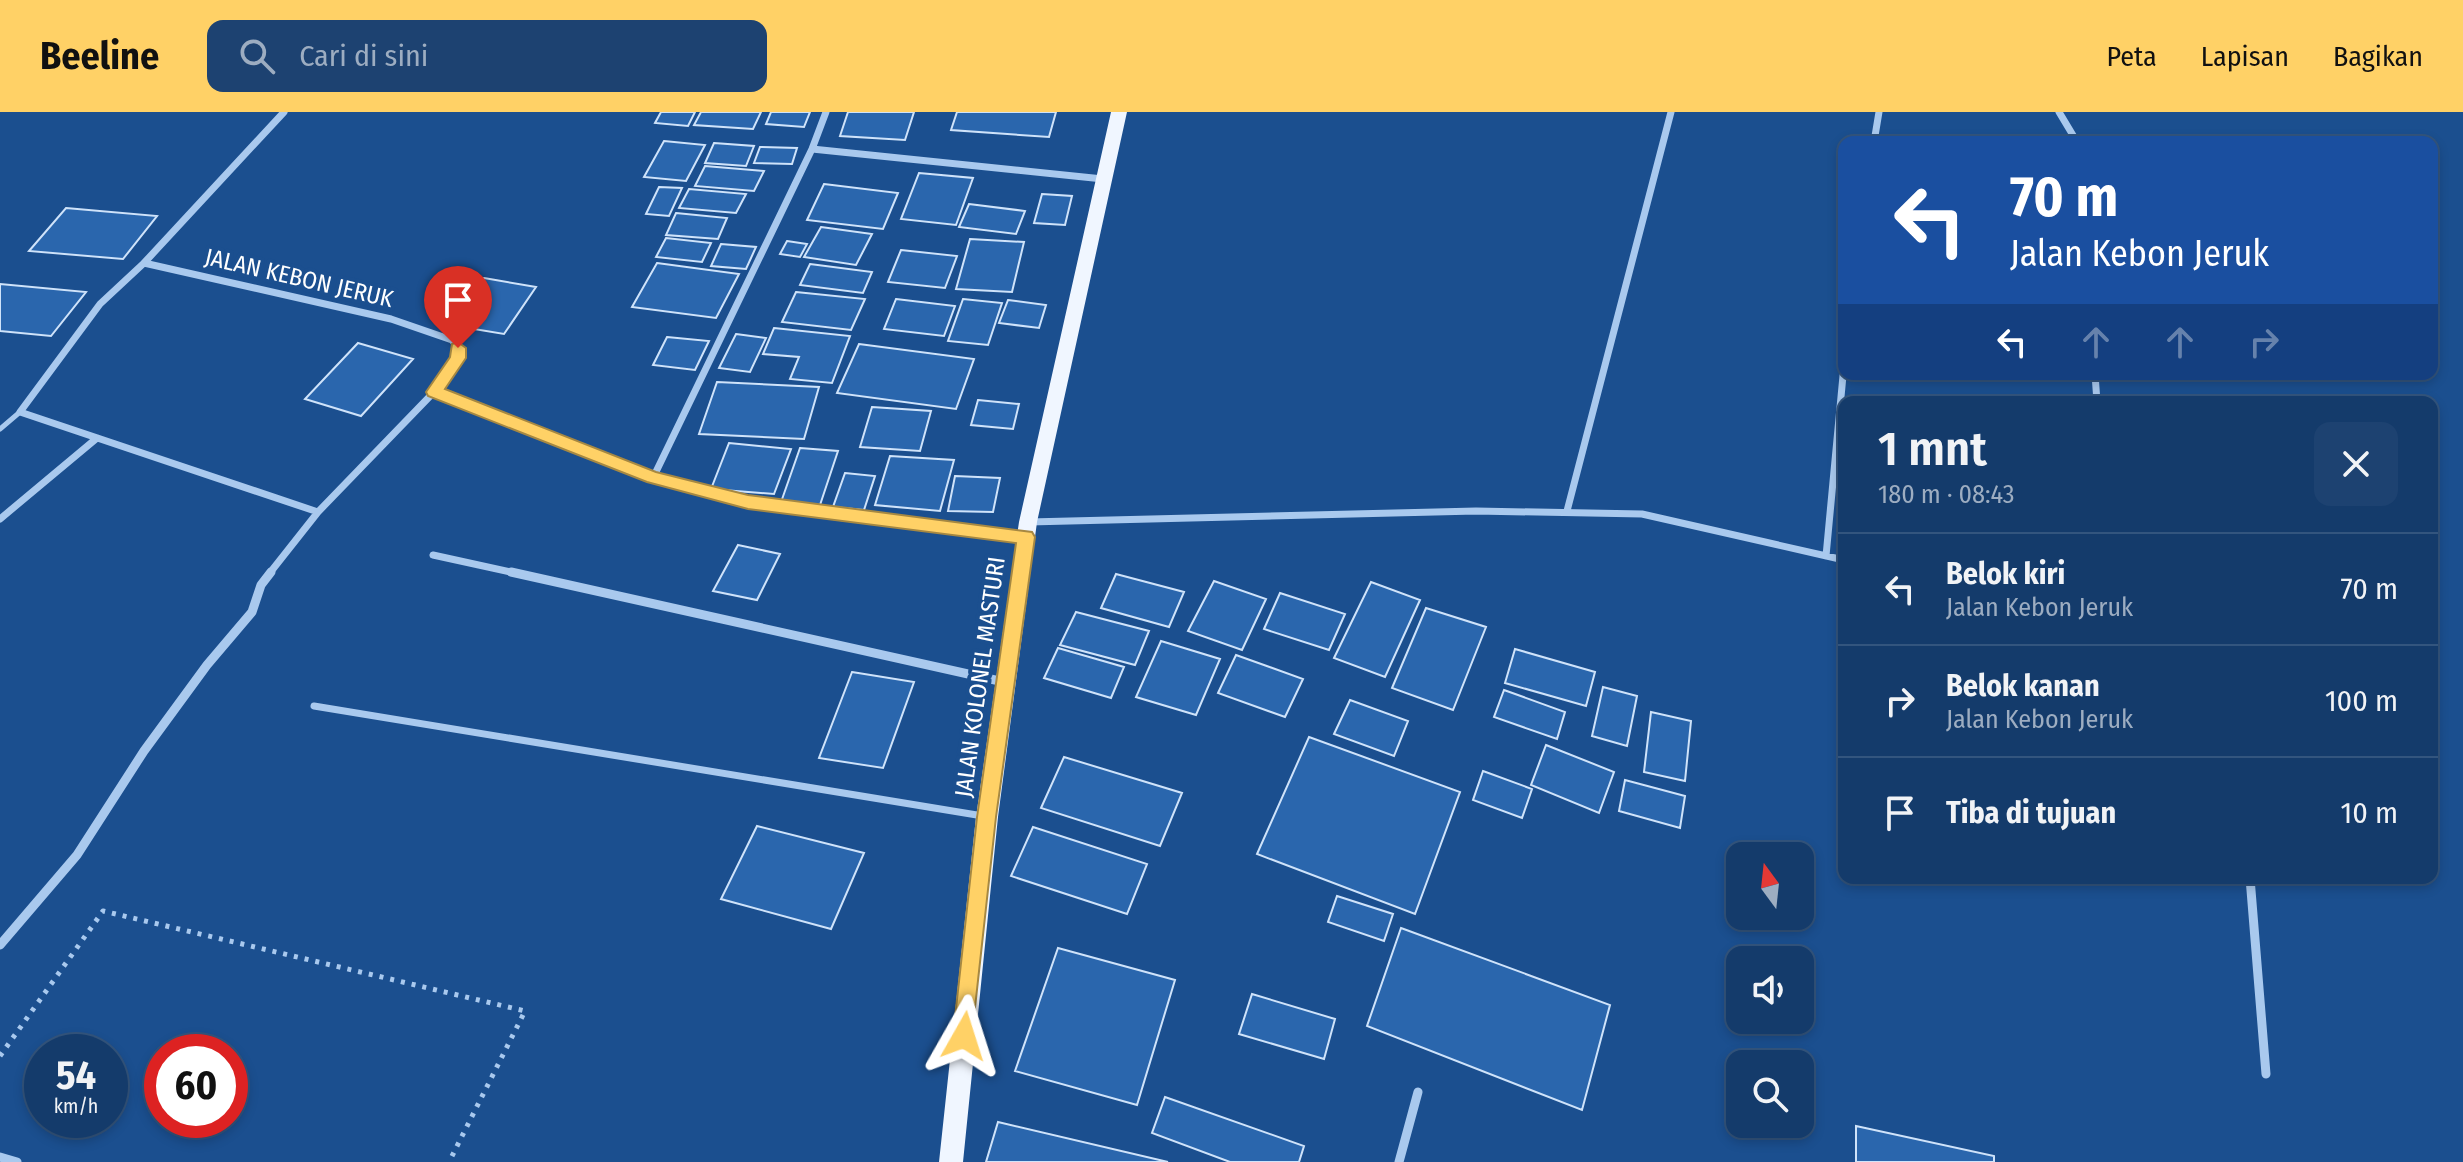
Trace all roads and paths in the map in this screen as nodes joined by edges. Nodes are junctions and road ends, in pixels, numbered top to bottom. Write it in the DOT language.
graph roads {
  1 [pos="284,112"];
  2 [pos="826,112"];
  3 [pos="1119,112"];
  4 [pos="1671,112"];
  5 [pos="1879,112"];
  6 [pos="2059,112"];
  7 [pos="1875,136"];
  8 [pos="2073,136"];
  9 [pos="812,149"];
  10 [pos="1103,179"];
  11 [pos="144,263"];
  12 [pos="434,392"];
  13 [pos="20,412"];
  14 [pos="0,429"];
  15 [pos="1838,429"];
  16 [pos="97,438"];
  17 [pos="653,478"];
  18 [pos="1567,511"];
  19 [pos="318,512"];
  20 [pos="0,519"];
  21 [pos="1027,530"];
  22 [pos="433,555"];
  23 [pos="1826,556"];
  24 [pos="1838,559"];
  25 [pos="1005,682"];
  26 [pos="314,706"];
  27 [pos="987,817"];
  28 [pos="2250,884"];
  29 [pos="0,945"];
  30 [pos="0,1056"];
  31 [pos="2266,1074"];
  32 [pos="1418,1092"];
  33 [pos="0,1157"];
  34 [pos="17,1162"];
  35 [pos="449,1162"];
  36 [pos="951,1162"];
  37 [pos="1399,1162"];
  1 -- 11 [label="street, JALAN KEBON JERUK"];
  2 -- 9 [label="street"];
  3 -- 10 [label="main road, JALAN KOLONEL MASTURI"];
  4 -- 18 [label="street"];
  5 -- 7 [label="street"];
  6 -- 8 [label="street"];
  9 -- 10 [label="street"];
  9 -- 17 [label="street"];
  10 -- 21 [label="main road, JALAN KOLONEL MASTURI"];
  11 -- 12 [label="street, JALAN KEBON JERUK"];
  11 -- 13 [label="street"];
  12 -- 17 [label="street"];
  12 -- 19 [label="street"];
  13 -- 14 [label="lane"];
  13 -- 16 [label="street"];
  15 -- 23 [label="street"];
  16 -- 19 [label="street"];
  16 -- 20 [label="street"];
  17 -- 21 [label="street"];
  18 -- 21 [label="street"];
  18 -- 23 [label="street"];
  19 -- 29 [label="street"];
  21 -- 25 [label="main road, JALAN KOLONEL MASTURI"];
  22 -- 25 [label="street"];
  23 -- 24 [label="street"];
  25 -- 27 [label="main road, JALAN KOLONEL MASTURI"];
  26 -- 27 [label="lane"];
  27 -- 36 [label="main road, JALAN KOLONEL MASTURI"];
  28 -- 31 [label="street"];
  30 -- 35 [label="path"];
  32 -- 37 [label="street"];
  33 -- 34 [label="street"];
}
